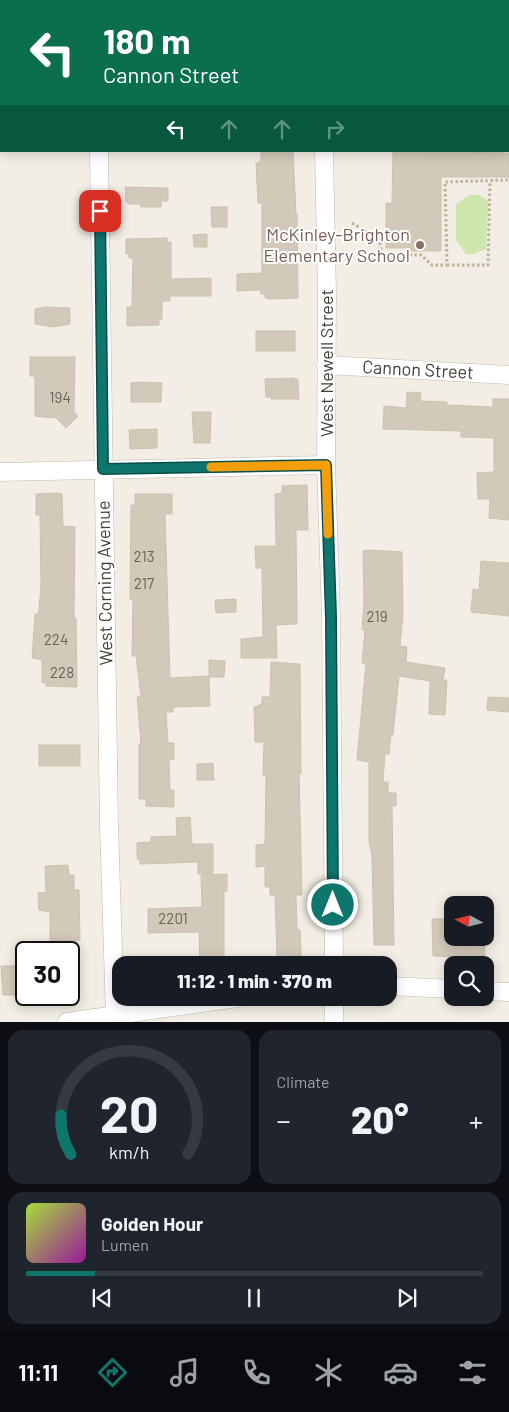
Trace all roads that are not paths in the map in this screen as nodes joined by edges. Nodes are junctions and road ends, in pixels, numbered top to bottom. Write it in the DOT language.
graph roads {
  1 [pos="99,152"];
  2 [pos="324,152"];
  3 [pos="326,365"];
  4 [pos="509,375"];
  5 [pos="326,465"];
  6 [pos="103,469"];
  7 [pos="0,472"];
  8 [pos="334,956"];
  9 [pos="397,986"];
  10 [pos="444,989"];
  11 [pos="494,991"];
  12 [pos="509,992"];
  13 [pos="179,1006"];
  14 [pos="334,1006"];
  15 [pos="114,1015"];
  16 [pos="67,1022"];
  17 [pos="334,1022"];
  1 -- 6 [label="street, West Corning Avenue"];
  2 -- 3 [label="street, West Newell Street"];
  3 -- 4 [label="street, Cannon Street"];
  3 -- 5 [label="street, West Newell Street"];
  5 -- 6 [label="street"];
  5 -- 8 [label="street, West Newell Street"];
  6 -- 7 [label="street"];
  6 -- 15 [label="street, West Corning Avenue"];
  9 -- 10 [label="street"];
  11 -- 12 [label="street"];
  13 -- 15 [label="street"];
  14 -- 17 [label="street"];
  15 -- 16 [label="street"];
}
